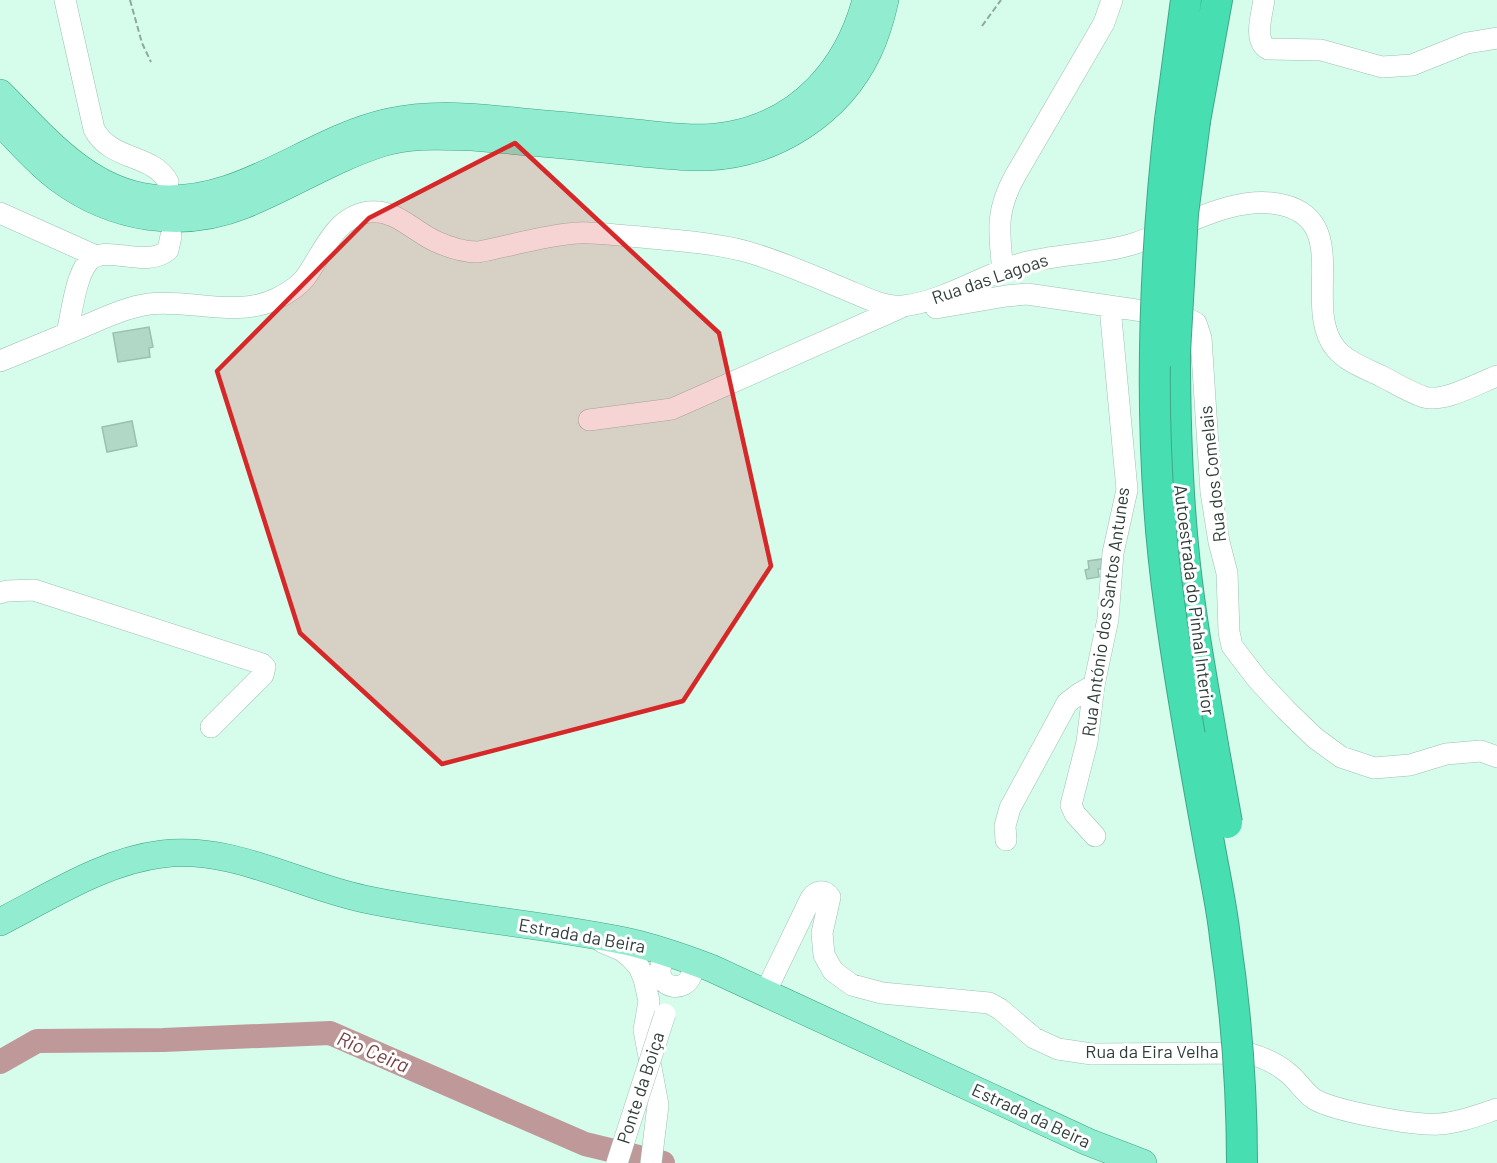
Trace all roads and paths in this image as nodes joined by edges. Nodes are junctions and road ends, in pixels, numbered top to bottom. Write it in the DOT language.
graph roads {
  1 [pos="65,0"];
  2 [pos="130,0"];
  3 [pos="866,0"];
  4 [pos="885,0"];
  5 [pos="1001,0"];
  6 [pos="1112,0"];
  7 [pos="1186,0"];
  8 [pos="1216,0"];
  9 [pos="1264,0"];
  10 [pos="982,26"];
  11 [pos="1497,38"];
  12 [pos="151,62"];
  13 [pos="0,93"];
  14 [pos="1182,121"];
  15 [pos="0,122"];
  16 [pos="168,182"];
  17 [pos="0,213"];
  18 [pos="171,236"];
  19 [pos="96,255"];
  20 [pos="1003,271"];
  21 [pos="899,307"];
  22 [pos="1110,307"];
  23 [pos="67,333"];
  24 [pos="0,361"];
  25 [pos="1497,376"];
  26 [pos="589,420"];
  27 [pos="0,593"];
  28 [pos="1094,685"];
  29 [pos="211,727"];
  30 [pos="1497,757"];
  31 [pos="1095,836"];
  32 [pos="1006,840"];
  33 [pos="0,922"];
  34 [pos="579,933"];
  35 [pos="681,972"];
  36 [pos="765,993"];
  37 [pos="1497,1109"];
  38 [pos="652,1158"];
  39 [pos="617,1163"];
  40 [pos="1143,1163"];
  41 [pos="1242,1163"];
  42 [pos="1262,1163"];
  1 -- 16 [label="street"];
  2 -- 12 [label="path"];
  3 -- 13 [label="main road"];
  4 -- 15 [label="main road"];
  5 -- 10 [label="path"];
  6 -- 20 [label="street"];
  7 -- 14 [label="highway, Autoestrada do Pinhal Interior"];
  8 -- 14 [label="highway, Autoestrada do Pinhal Interior"];
  9 -- 11 [label="street"];
  14 -- 41 [label="highway, Autoestrada do Pinhal Interior, bridge"];
  14 -- 42 [label="highway, Autoestrada do Pinhal Interior, bridge"];
  17 -- 19 [label="street"];
  18 -- 19 [label="street"];
  19 -- 23 [label="street"];
  20 -- 21 [label="street, Rua das Lagoas"];
  20 -- 25 [label="street, Rua das Lagoas"];
  21 -- 22 [label="street, Rua dos Comelais"];
  21 -- 23 [label="street, Rua das Lagoas"];
  21 -- 26 [label="street"];
  22 -- 28 [label="street, Rua António dos Santos Antunes"];
  22 -- 30 [label="street, Rua dos Comelais"];
  23 -- 24 [label="street, Rua das Lagoas"];
  27 -- 29 [label="street"];
  28 -- 31 [label="street, Rua António dos Santos Antunes"];
  28 -- 32 [label="street"];
  33 -- 34 [label="main road, Estrada da Beira"];
  34 -- 35 [label="main road, Estrada da Beira"];
  34 -- 38 [label="street"];
  35 -- 36 [label="main road, Estrada da Beira"];
  35 -- 39 [label="street, Ponte da Boiça, bridge"];
  36 -- 37 [label="street, Rua da Eira Velha"];
  36 -- 40 [label="main road, Estrada da Beira"];
}
